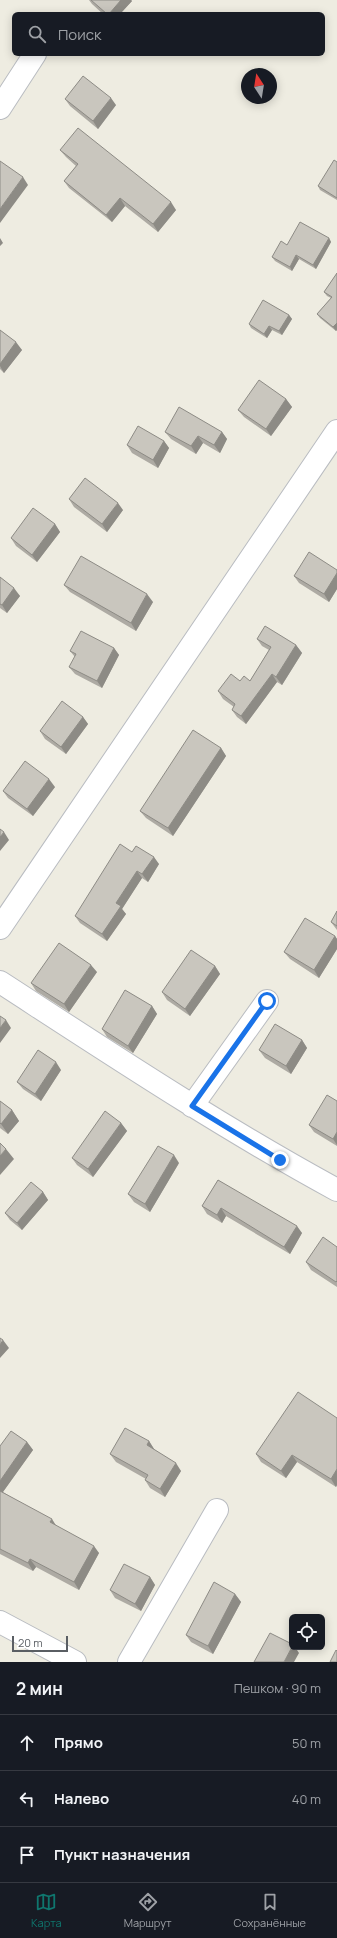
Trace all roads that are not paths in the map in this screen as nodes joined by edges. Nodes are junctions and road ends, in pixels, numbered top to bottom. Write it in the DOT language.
graph roads {
  1 [pos="34,56"];
  2 [pos="0,108"];
  3 [pos="337,431"];
  4 [pos="0,928"];
  5 [pos="0,982"];
  6 [pos="267,1001"];
  7 [pos="192,1106"];
  8 [pos="337,1190"];
  9 [pos="217,1510"];
  10 [pos="0,1622"];
  11 [pos="75,1662"];
  12 [pos="130,1662"];
  1 -- 2 [label="street"];
  3 -- 4 [label="street"];
  5 -- 7 [label="street"];
  6 -- 7 [label="street"];
  7 -- 8 [label="street"];
  9 -- 12 [label="street"];
  10 -- 11 [label="street"];
}
